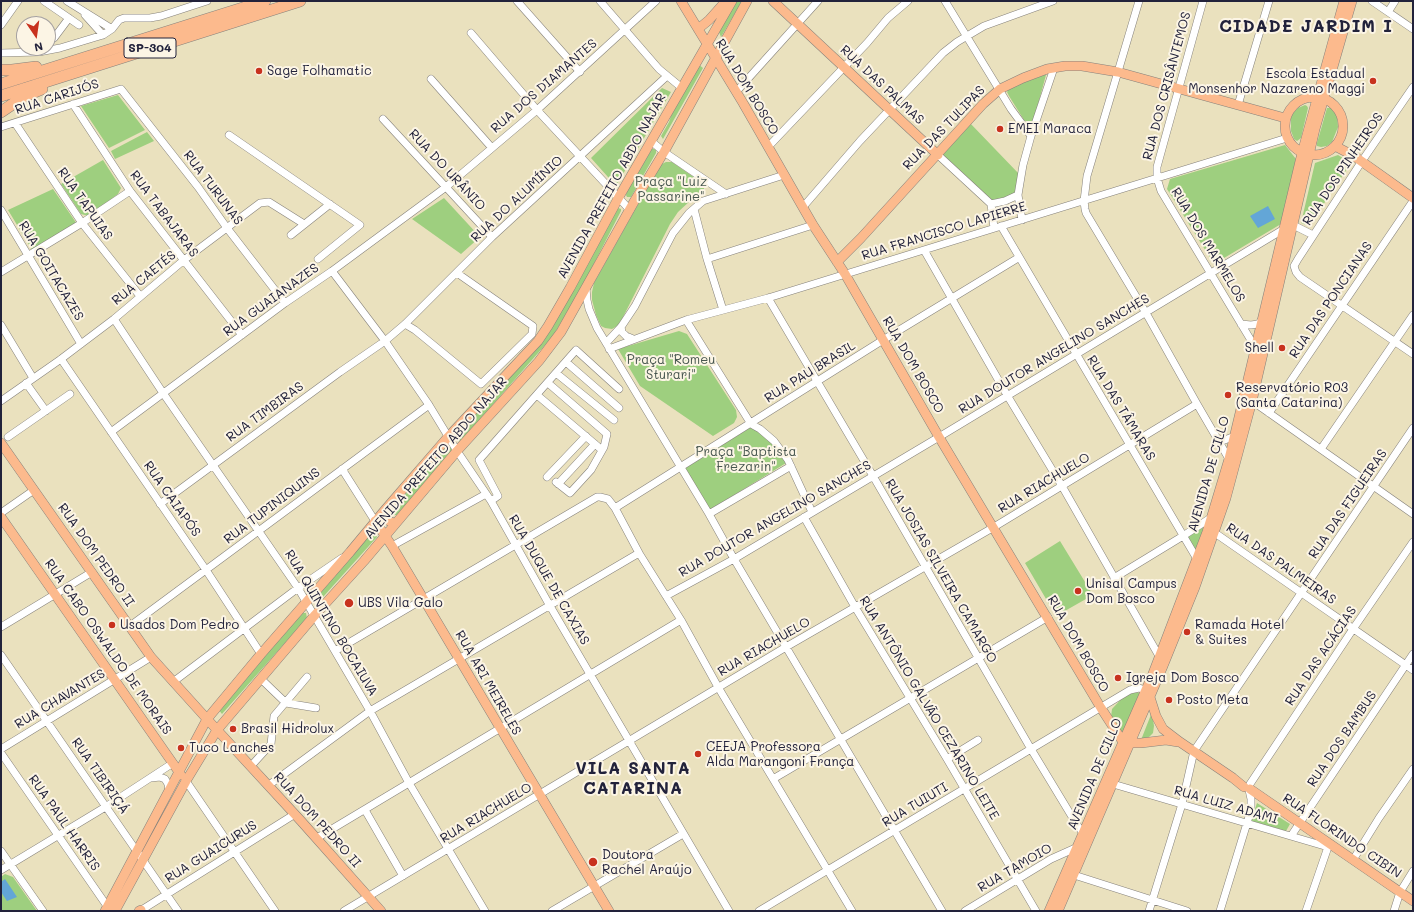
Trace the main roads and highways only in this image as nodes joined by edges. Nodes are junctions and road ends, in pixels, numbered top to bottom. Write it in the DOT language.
graph roads {
  1 [pos="238,1"];
  2 [pos="265,1"];
  3 [pos="300,1"];
  4 [pos="681,1"];
  5 [pos="726,1"];
  6 [pos="732,1"];
  7 [pos="747,1"];
  8 [pos="774,1"];
  9 [pos="1344,1"];
  10 [pos="1352,1"];
  11 [pos="234,22"];
  12 [pos="698,29"];
  13 [pos="148,38"];
  14 [pos="707,44"];
  15 [pos="716,58"];
  16 [pos="1,70"];
  17 [pos="726,76"];
  18 [pos="705,77"];
  19 [pos="1,84"];
  20 [pos="1,96"];
  21 [pos="1320,97"];
  22 [pos="1,112"];
  23 [pos="1286,118"];
  24 [pos="1341,137"];
  25 [pos="1335,146"];
  26 [pos="1305,154"];
  27 [pos="938,155"];
  28 [pos="1358,158"];
  29 [pos="1413,198"];
  30 [pos="837,262"];
  31 [pos="5,440"];
  32 [pos="384,511"];
  33 [pos="1,517"];
  34 [pos="375,521"];
  35 [pos="397,522"];
  36 [pos="385,536"];
  37 [pos="392,546"];
  38 [pos="364,561"];
  39 [pos="1148,693"];
  40 [pos="1156,716"];
  41 [pos="206,719"];
  42 [pos="217,730"];
  43 [pos="1180,742"];
  44 [pos="1126,743"];
  45 [pos="1144,743"];
  46 [pos="178,771"];
  47 [pos="186,782"];
  48 [pos="1084,841"];
  49 [pos="1071,872"];
  50 [pos="1413,901"];
  51 [pos="109,909"];
  52 [pos="381,911"];
  53 [pos="609,911"];
  54 [pos="1049,911"];
  55 [pos="1058,911"];
  1 -- 13 [label="highway"];
  2 -- 13 [label="highway, SP-304"];
  3 -- 11 [label="highway, SP-304"];
  4 -- 12 [label="main road, RUA DOM BOSCO"];
  5 -- 12 [label="main road"];
  6 -- 14 [label="main road, AVENIDA PREFEITO ABDO NAJAR"];
  7 -- 15 [label="main road, AVENIDA PREFEITO ABDO NAJAR"];
  8 -- 27 [label="main road, RUA DAS PALMAS"];
  9 -- 21 [label="main road, AVENIDA DE CILLO"];
  10 -- 21 [label="main road, AVENIDA DE CILLO"];
  11 -- 20 [label="highway, SP-304"];
  11 -- 22 [label="highway"];
  12 -- 14 [label="main road, RUA DOM BOSCO"];
  13 -- 16 [label="highway"];
  13 -- 19 [label="highway, SP-304"];
  14 -- 15 [label="main road, RUA DOM BOSCO"];
  14 -- 32 [label="main road, AVENIDA PREFEITO ABDO NAJAR"];
  15 -- 17 [label="main road, RUA DOM BOSCO"];
  15 -- 18 [label="main road, AVENIDA PREFEITO ABDO NAJAR"];
  17 -- 18 [label="main road"];
  17 -- 30 [label="main road, RUA DOM BOSCO"];
  18 -- 35 [label="main road, AVENIDA PREFEITO ABDO NAJAR"];
  21 -- 23 [label="main road"];
  21 -- 24 [label="main road"];
  21 -- 26 [label="main road, AVENIDA DE CILLO"];
  23 -- 26 [label="main road"];
  23 -- 27 [label="main road, RUA DAS TULIPAS"];
  24 -- 25 [label="main road"];
  24 -- 28 [label="main road"];
  25 -- 26 [label="main road"];
  25 -- 28 [label="main road"];
  26 -- 39 [label="main road, AVENIDA DE CILLO"];
  26 -- 39 [label="main road, AVENIDA DE CILLO"];
  27 -- 30 [label="main road, RUA DAS TULIPAS"];
  28 -- 29 [label="main road"];
  30 -- 44 [label="main road, RUA DOM BOSCO"];
  31 -- 41 [label="main road, RUA DOM PEDRO II"];
  32 -- 34 [label="main road, AVENIDA PREFEITO ABDO NAJAR"];
  32 -- 35 [label="main road"];
  33 -- 46 [label="main road, RUA CABO OSWALDO DE MORAIS"];
  34 -- 36 [label="main road, RUA ARI MEIRELES"];
  34 -- 41 [label="main road, AVENIDA PREFEITO ABDO NAJAR"];
  35 -- 36 [label="main road, AVENIDA PREFEITO ABDO NAJAR"];
  36 -- 37 [label="main road, RUA ARI MEIRELES"];
  36 -- 38 [label="main road, AVENIDA PREFEITO ABDO NAJAR"];
  37 -- 38 [label="main road"];
  37 -- 53 [label="main road, RUA ARI MEIRELES"];
  38 -- 42 [label="main road, AVENIDA PREFEITO ABDO NAJAR"];
  39 -- 40 [label="main road, RUA FLORINDO CIBIN"];
  39 -- 44 [label="main road, AVENIDA DE CILLO"];
  40 -- 43 [label="main road, RUA FLORINDO CIBIN"];
  40 -- 45 [label="main road"];
  41 -- 42 [label="main road, RUA DOM PEDRO II"];
  41 -- 46 [label="main road, AVENIDA PREFEITO ABDO NAJAR"];
  42 -- 47 [label="main road, AVENIDA PREFEITO ABDO NAJAR"];
  42 -- 52 [label="main road, RUA DOM PEDRO II"];
  43 -- 45 [label="main road"];
  43 -- 50 [label="main road, RUA FLORINDO CIBIN"];
  44 -- 45 [label="main road"];
  44 -- 48 [label="main road, AVENIDA DE CILLO"];
  44 -- 48 [label="main road, AVENIDA DE CILLO"];
  46 -- 47 [label="main road, RUA CABO OSWALDO DE MORAIS"];
  46 -- 51 [label="main road, AVENIDA PREFEITO ABDO NAJAR"];
  47 -- 51 [label="main road, AVENIDA PREFEITO ABDO NAJAR"];
  48 -- 49 [label="main road, AVENIDA DE CILLO"];
  49 -- 54 [label="main road, AVENIDA DE CILLO"];
  49 -- 55 [label="main road, AVENIDA DE CILLO"];
}
